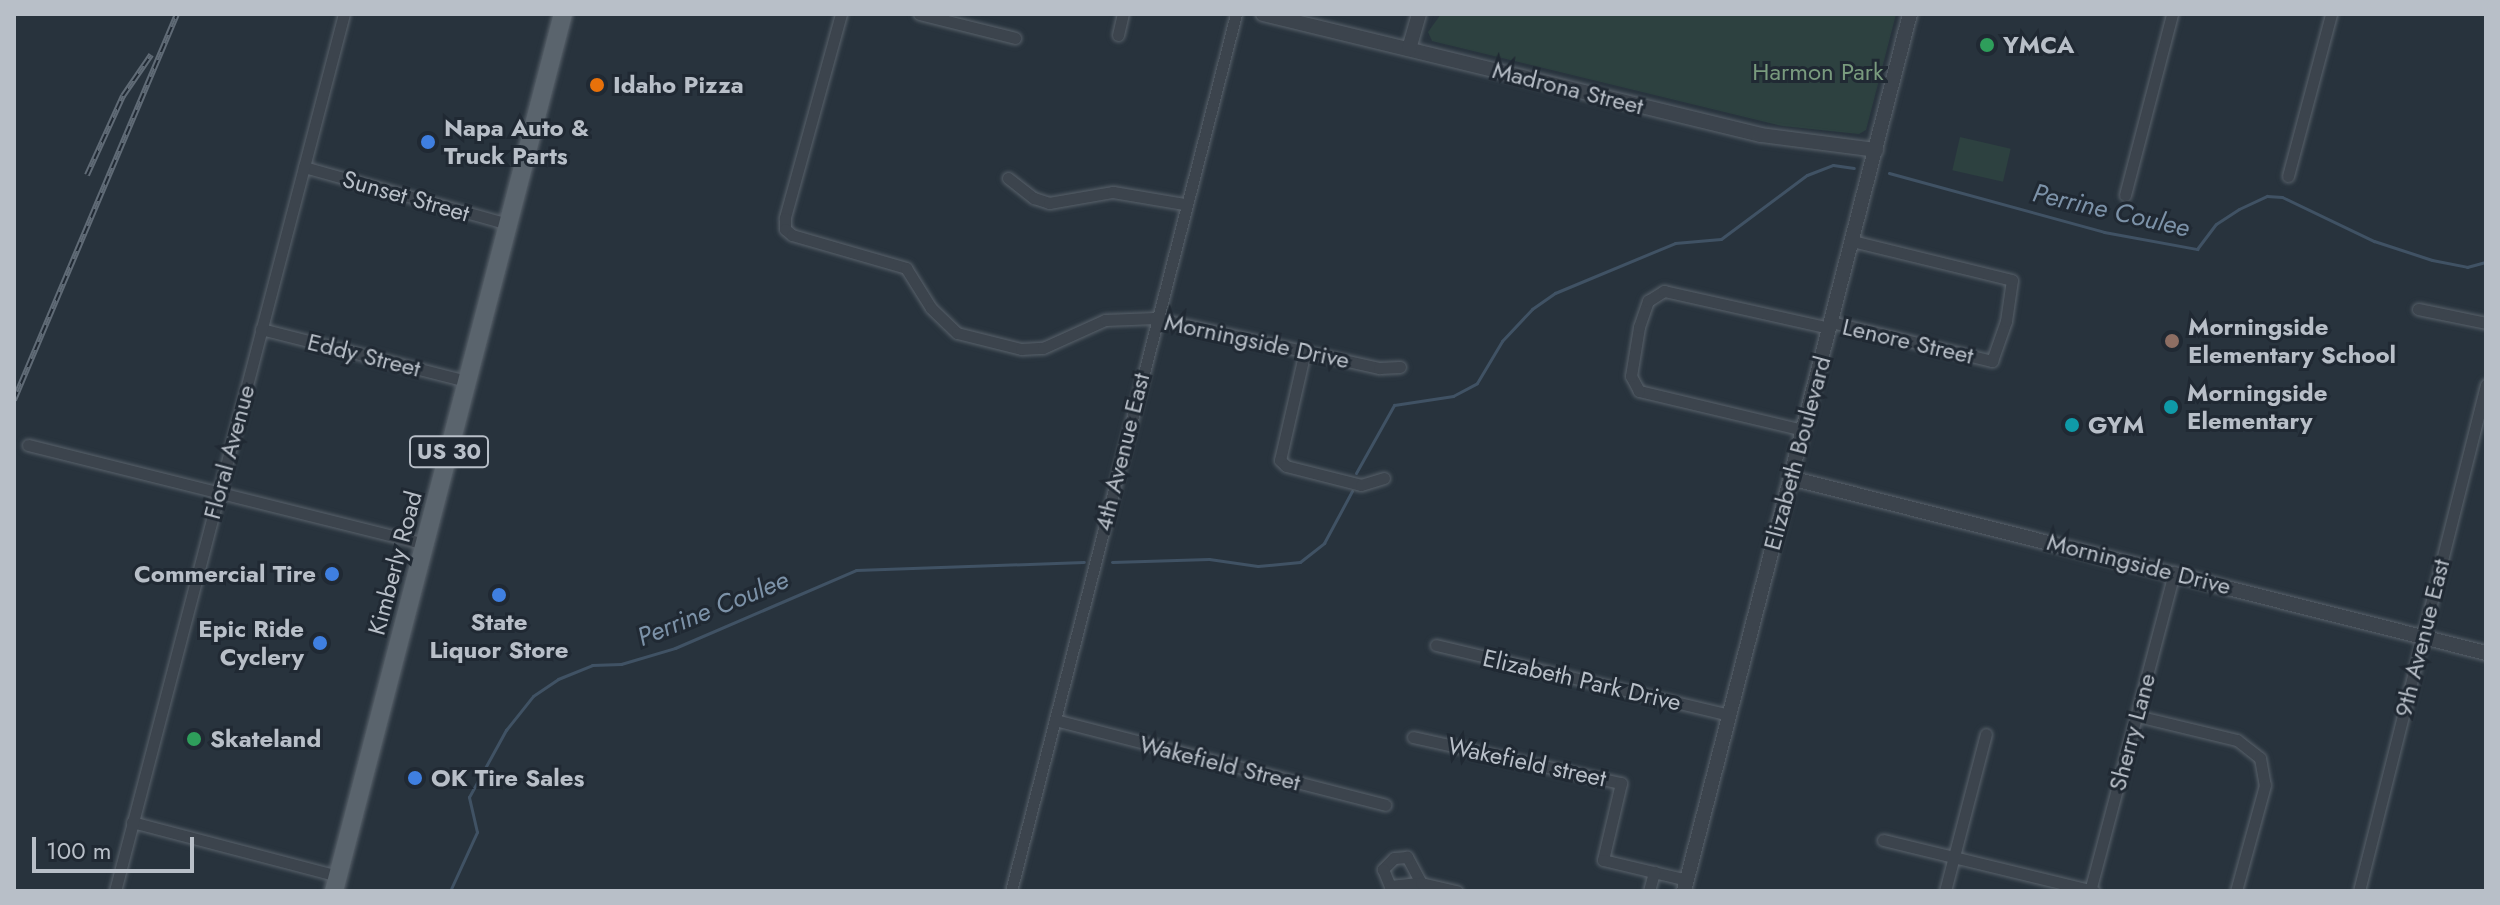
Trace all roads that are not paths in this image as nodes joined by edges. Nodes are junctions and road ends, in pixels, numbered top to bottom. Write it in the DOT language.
graph roads {
  1 [pos="344,14"];
  2 [pos="563,14"];
  3 [pos="841,14"];
  4 [pos="919,14"];
  5 [pos="1123,14"];
  6 [pos="1236,14"];
  7 [pos="1263,14"];
  8 [pos="1419,14"];
  9 [pos="1910,14"];
  10 [pos="2172,14"];
  11 [pos="2331,14"];
  12 [pos="1118,35"];
  13 [pos="1015,38"];
  14 [pos="1409,49"];
  15 [pos="1876,150"];
  16 [pos="304,167"];
  17 [pos="2288,176"];
  18 [pos="1008,178"];
  19 [pos="2125,195"];
  20 [pos="1184,204"];
  21 [pos="508,224"];
  22 [pos="1852,241"];
  23 [pos="2418,309"];
  24 [pos="1155,318"];
  25 [pos="2486,323"];
  26 [pos="1830,325"];
  27 [pos="261,329"];
  28 [pos="1305,351"];
  29 [pos="1400,367"];
  30 [pos="467,381"];
  31 [pos="2486,385"];
  32 [pos="1803,430"];
  33 [pos="28,445"];
  34 [pos="1384,478"];
  35 [pos="1790,478"];
  36 [pos="218,492"];
  37 [pos="425,544"];
  38 [pos="2174,572"];
  39 [pos="2423,636"];
  40 [pos="1436,645"];
  41 [pos="2486,653"];
  42 [pos="1729,715"];
  43 [pos="2137,716"];
  44 [pos="1055,720"];
  45 [pos="1986,734"];
  46 [pos="1413,737"];
  47 [pos="1385,805"];
  48 [pos="132,822"];
  49 [pos="1883,840"];
  50 [pos="1954,858"];
  51 [pos="1654,872"];
  52 [pos="1421,883"];
  53 [pos="336,884"];
  54 [pos="1685,885"];
  55 [pos="115,891"];
  56 [pos="1011,891"];
  57 [pos="1457,891"];
  58 [pos="1649,891"];
  59 [pos="1945,891"];
  60 [pos="2092,891"];
  61 [pos="2236,891"];
  62 [pos="2359,891"];
  1 -- 16 [label="street, Floral Avenue"];
  2 -- 21 [label="main road, Kimberly Road / US 30"];
  3 -- 24 [label="street, Morningside Drive"];
  4 -- 13 [label="street"];
  5 -- 12 [label="street"];
  6 -- 20 [label="street, 4th Avenue East"];
  7 -- 14 [label="street, Madrona Street"];
  8 -- 14 [label="street"];
  9 -- 15 [label="street, Elizabeth Boulevard"];
  10 -- 19 [label="street"];
  11 -- 17 [label="street"];
  14 -- 15 [label="street, Madrona Street"];
  15 -- 22 [label="street, Elizabeth Boulevard"];
  16 -- 21 [label="street, Sunset Street"];
  16 -- 27 [label="street, Floral Avenue"];
  18 -- 20 [label="street"];
  20 -- 24 [label="street, 4th Avenue East"];
  21 -- 30 [label="main road, Kimberly Road / US 30"];
  22 -- 26 [label="street, Elizabeth Boulevard"];
  22 -- 26 [label="street, Lenore Street"];
  23 -- 25 [label="street"];
  24 -- 28 [label="street, Morningside Drive"];
  24 -- 44 [label="street, 4th Avenue East"];
  26 -- 32 [label="street, Elizabeth Boulevard"];
  26 -- 32 [label="street"];
  27 -- 30 [label="street, Eddy Street"];
  27 -- 36 [label="street, Floral Avenue"];
  28 -- 29 [label="street, Morningside Drive"];
  28 -- 34 [label="street"];
  30 -- 37 [label="main road, Kimberly Road / US 30"];
  31 -- 39 [label="street, 9th Avenue East"];
  32 -- 35 [label="street, Elizabeth Boulevard"];
  33 -- 36 [label="street"];
  35 -- 38 [label="street, Morningside Drive"];
  35 -- 42 [label="street, Elizabeth Boulevard"];
  36 -- 37 [label="street"];
  36 -- 48 [label="street, Floral Avenue"];
  37 -- 53 [label="main road, Kimberly Road / US 30"];
  38 -- 39 [label="street, Morningside Drive"];
  38 -- 43 [label="street, Sherry Lane"];
  39 -- 41 [label="street, Morningside Drive"];
  39 -- 62 [label="street, 9th Avenue East"];
  40 -- 42 [label="street, Elizabeth Park Drive"];
  42 -- 54 [label="street, Elizabeth Boulevard"];
  43 -- 60 [label="street, Sherry Lane"];
  43 -- 61 [label="street"];
  44 -- 47 [label="street, Wakefield Street"];
  44 -- 56 [label="street, 4th Avenue East"];
  45 -- 50 [label="street"];
  46 -- 51 [label="street, Wakefield street"];
  48 -- 53 [label="street"];
  48 -- 55 [label="street, Floral Avenue"];
  49 -- 50 [label="street"];
  50 -- 59 [label="street"];
  50 -- 60 [label="street"];
  51 -- 54 [label="street, Wakefield street"];
  51 -- 58 [label="street"];
  52 -- 57 [label="street"];
}
